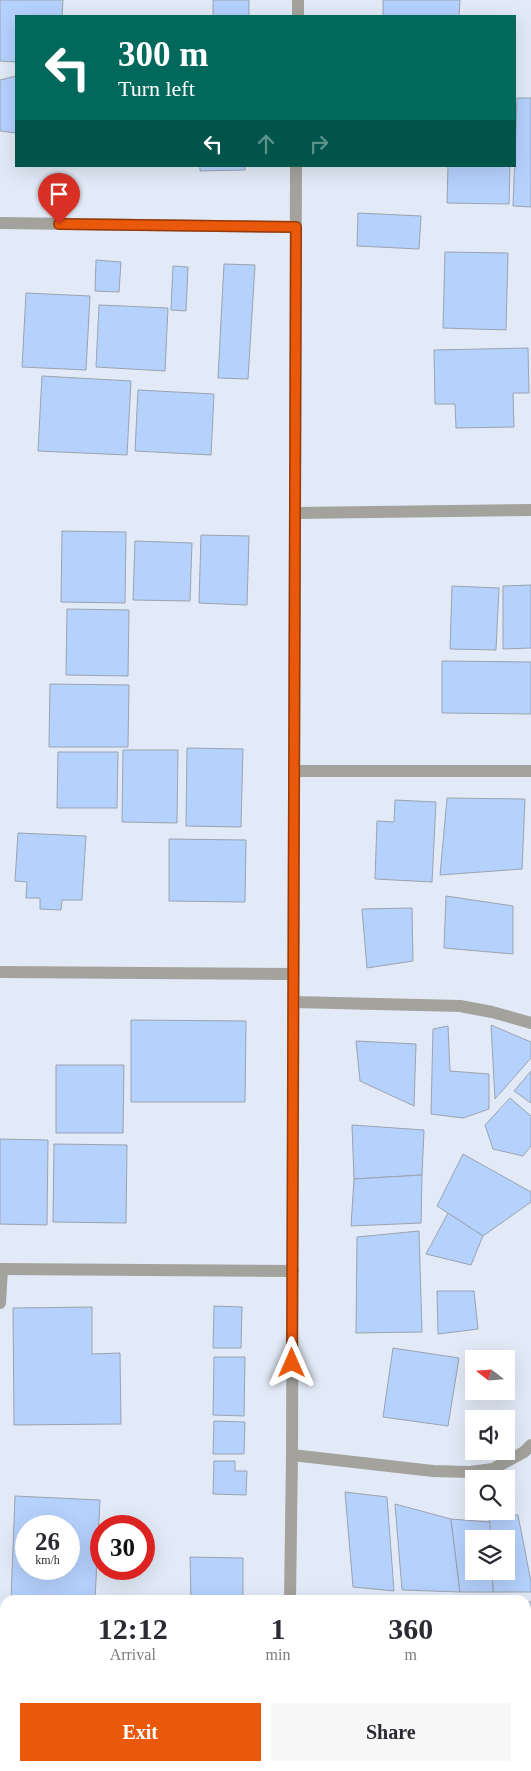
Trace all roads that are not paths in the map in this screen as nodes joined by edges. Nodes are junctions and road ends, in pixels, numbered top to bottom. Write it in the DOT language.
graph roads {
  1 [pos="298,0"];
  2 [pos="298,15"];
  3 [pos="296,167"];
  4 [pos="0,224"];
  5 [pos="296,227"];
  6 [pos="531,510"];
  7 [pos="295,513"];
  8 [pos="531,771"];
  9 [pos="294,772"];
  10 [pos="0,972"];
  11 [pos="293,974"];
  12 [pos="294,1002"];
  13 [pos="531,1023"];
  14 [pos="1,1269"];
  15 [pos="293,1271"];
  16 [pos="0,1303"];
  17 [pos="531,1445"];
  18 [pos="292,1455"];
  19 [pos="290,1595"];
  1 -- 2 [label="street"];
  3 -- 5 [label="street"];
  4 -- 5 [label="street"];
  5 -- 7 [label="street"];
  6 -- 7 [label="street"];
  7 -- 9 [label="street"];
  8 -- 9 [label="street"];
  9 -- 11 [label="street"];
  10 -- 11 [label="street"];
  11 -- 12 [label="street"];
  12 -- 13 [label="street"];
  12 -- 15 [label="street"];
  14 -- 15 [label="street"];
  14 -- 16 [label="street"];
  15 -- 18 [label="street"];
  17 -- 18 [label="street"];
  18 -- 19 [label="street"];
}
